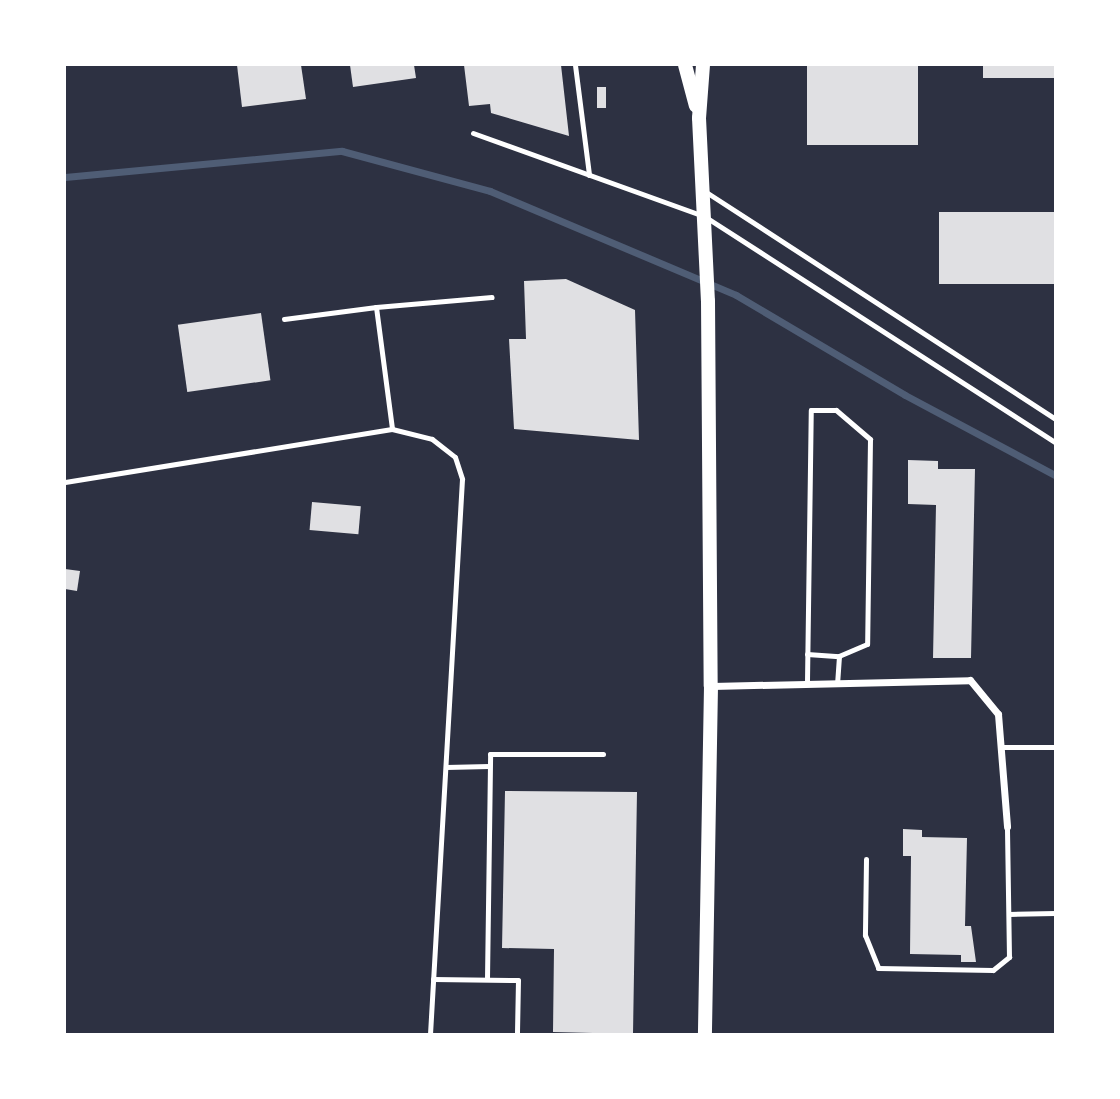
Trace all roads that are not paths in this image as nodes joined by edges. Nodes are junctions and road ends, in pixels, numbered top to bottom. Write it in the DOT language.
graph roads {
  1 [pos="575,65"];
  2 [pos="685,65"];
  3 [pos="703,65"];
  4 [pos="699,118"];
  5 [pos="473,133"];
  6 [pos="589,175"];
  7 [pos="703,190"];
  8 [pos="704,216"];
  9 [pos="492,297"];
  10 [pos="376,307"];
  11 [pos="284,319"];
  12 [pos="1055,419"];
  13 [pos="392,429"];
  14 [pos="1055,442"];
  15 [pos="65,482"];
  16 [pos="807,654"];
  17 [pos="839,656"];
  18 [pos="807,681"];
  19 [pos="837,683"];
  20 [pos="711,686"];
  21 [pos="1001,747"];
  22 [pos="1055,747"];
  23 [pos="603,754"];
  24 [pos="489,766"];
  25 [pos="446,767"];
  26 [pos="1007,827"];
  27 [pos="866,859"];
  28 [pos="1055,913"];
  29 [pos="1009,914"];
  30 [pos="433,979"];
  31 [pos="487,979"];
  32 [pos="430,1034"];
  33 [pos="517,1034"];
  34 [pos="705,1034"];
  1 -- 6 [label="lane"];
  2 -- 4 [label="main road"];
  3 -- 4 [label="main road"];
  4 -- 7 [label="main road"];
  5 -- 6 [label="lane"];
  6 -- 8 [label="lane"];
  7 -- 8 [label="main road"];
  7 -- 12 [label="lane"];
  8 -- 14 [label="lane"];
  8 -- 20 [label="main road"];
  9 -- 10 [label="lane"];
  10 -- 11 [label="lane"];
  10 -- 13 [label="lane"];
  13 -- 15 [label="lane"];
  13 -- 25 [label="lane"];
  16 -- 17 [label="lane"];
  16 -- 17 [label="lane"];
  16 -- 18 [label="lane"];
  17 -- 19 [label="lane"];
  18 -- 19 [label="street"];
  18 -- 20 [label="street"];
  19 -- 21 [label="street"];
  20 -- 34 [label="main road"];
  21 -- 22 [label="lane"];
  21 -- 26 [label="street"];
  23 -- 24 [label="lane"];
  24 -- 25 [label="lane"];
  24 -- 31 [label="lane"];
  25 -- 30 [label="lane"];
  26 -- 29 [label="lane"];
  27 -- 29 [label="lane"];
  28 -- 29 [label="lane"];
  30 -- 31 [label="lane"];
  30 -- 32 [label="lane"];
  31 -- 33 [label="lane"];
}
